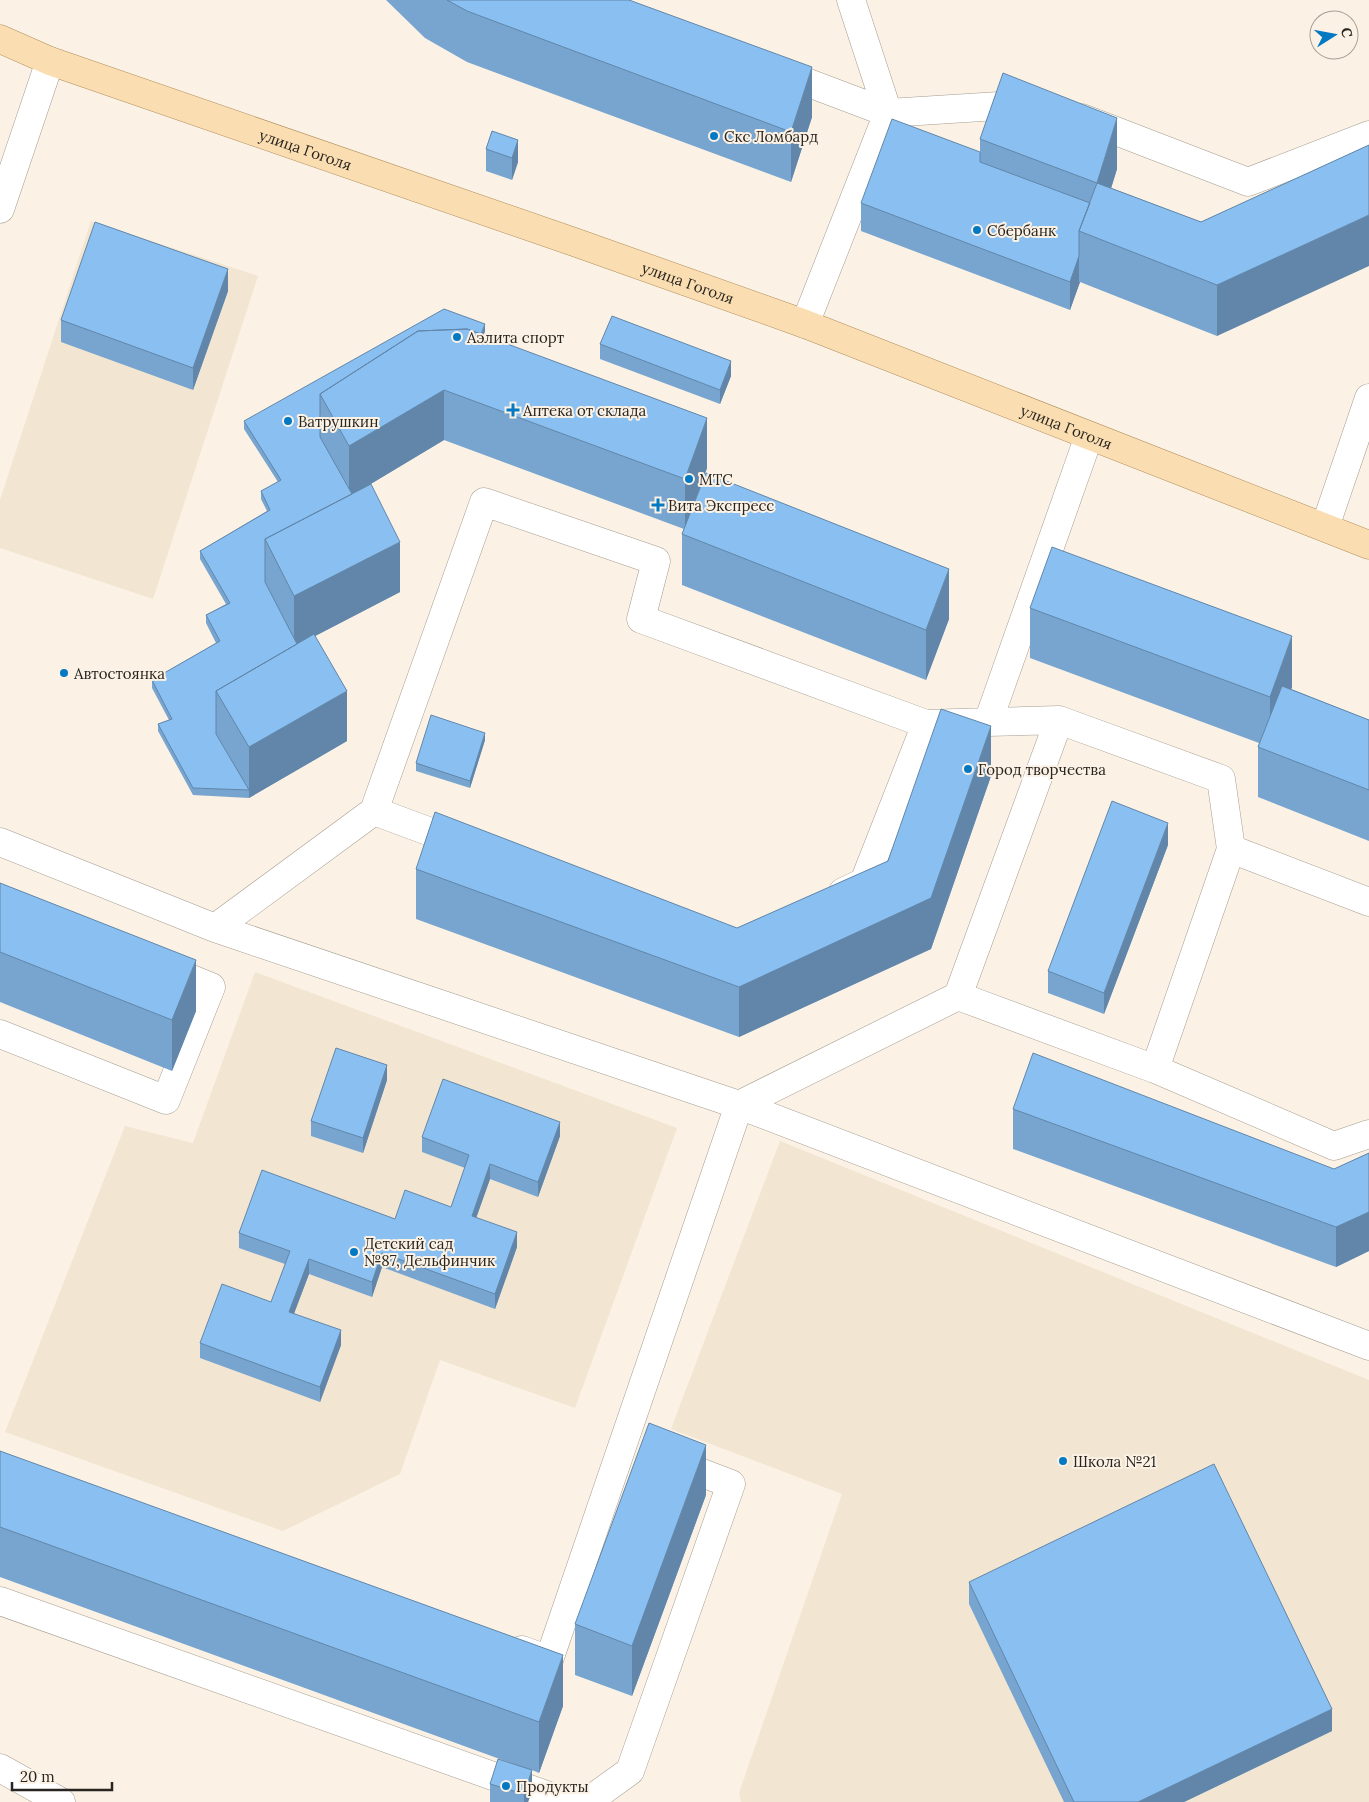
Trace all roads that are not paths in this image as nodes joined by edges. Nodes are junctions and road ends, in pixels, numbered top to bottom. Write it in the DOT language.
graph roads {
  1 [pos="852,0"];
  2 [pos="0,39"];
  3 [pos="50,61"];
  4 [pos="757,64"];
  5 [pos="888,113"];
  6 [pos="1369,136"];
  7 [pos="0,209"];
  8 [pos="805,324"];
  9 [pos="1369,398"];
  10 [pos="1089,436"];
  11 [pos="1325,528"];
  12 [pos="1369,545"];
  13 [pos="1059,720"];
  14 [pos="988,722"];
  15 [pos="926,724"];
  16 [pos="374,811"];
  17 [pos="0,842"];
  18 [pos="1231,849"];
  19 [pos="489,854"];
  20 [pos="820,902"];
  21 [pos="1369,902"];
  22 [pos="215,928"];
  23 [pos="138,958"];
  24 [pos="958,996"];
  25 [pos="0,1034"];
  26 [pos="1155,1068"];
  27 [pos="739,1105"];
  28 [pos="1369,1134"];
  29 [pos="1369,1346"];
  30 [pos="623,1443"];
  31 [pos="0,1600"];
  32 [pos="503,1643"];
  33 [pos="0,1768"];
  34 [pos="60,1802"];
  35 [pos="566,1802"];
  36 [pos="586,1802"];
  1 -- 5 [label="street"];
  2 -- 3 [label="main road, улица Гоголя"];
  3 -- 7 [label="street"];
  3 -- 8 [label="main road, улица Гоголя"];
  4 -- 5 [label="street"];
  5 -- 6 [label="street"];
  5 -- 8 [label="street"];
  8 -- 10 [label="main road, улица Гоголя"];
  9 -- 11 [label="street"];
  10 -- 11 [label="main road, улица Гоголя"];
  10 -- 14 [label="street"];
  11 -- 12 [label="main road, улица Гоголя"];
  13 -- 14 [label="street"];
  13 -- 18 [label="street"];
  13 -- 24 [label="street"];
  14 -- 15 [label="street"];
  15 -- 16 [label="street"];
  15 -- 20 [label="street"];
  16 -- 19 [label="street"];
  16 -- 22 [label="street"];
  17 -- 22 [label="street"];
  18 -- 21 [label="street"];
  18 -- 26 [label="street"];
  22 -- 27 [label="street"];
  23 -- 25 [label="street"];
  24 -- 26 [label="street"];
  24 -- 27 [label="street"];
  26 -- 28 [label="street"];
  27 -- 29 [label="street"];
  27 -- 30 [label="street"];
  30 -- 32 [label="street"];
  30 -- 36 [label="street"];
  31 -- 35 [label="street"];
  33 -- 34 [label="street"];
}
